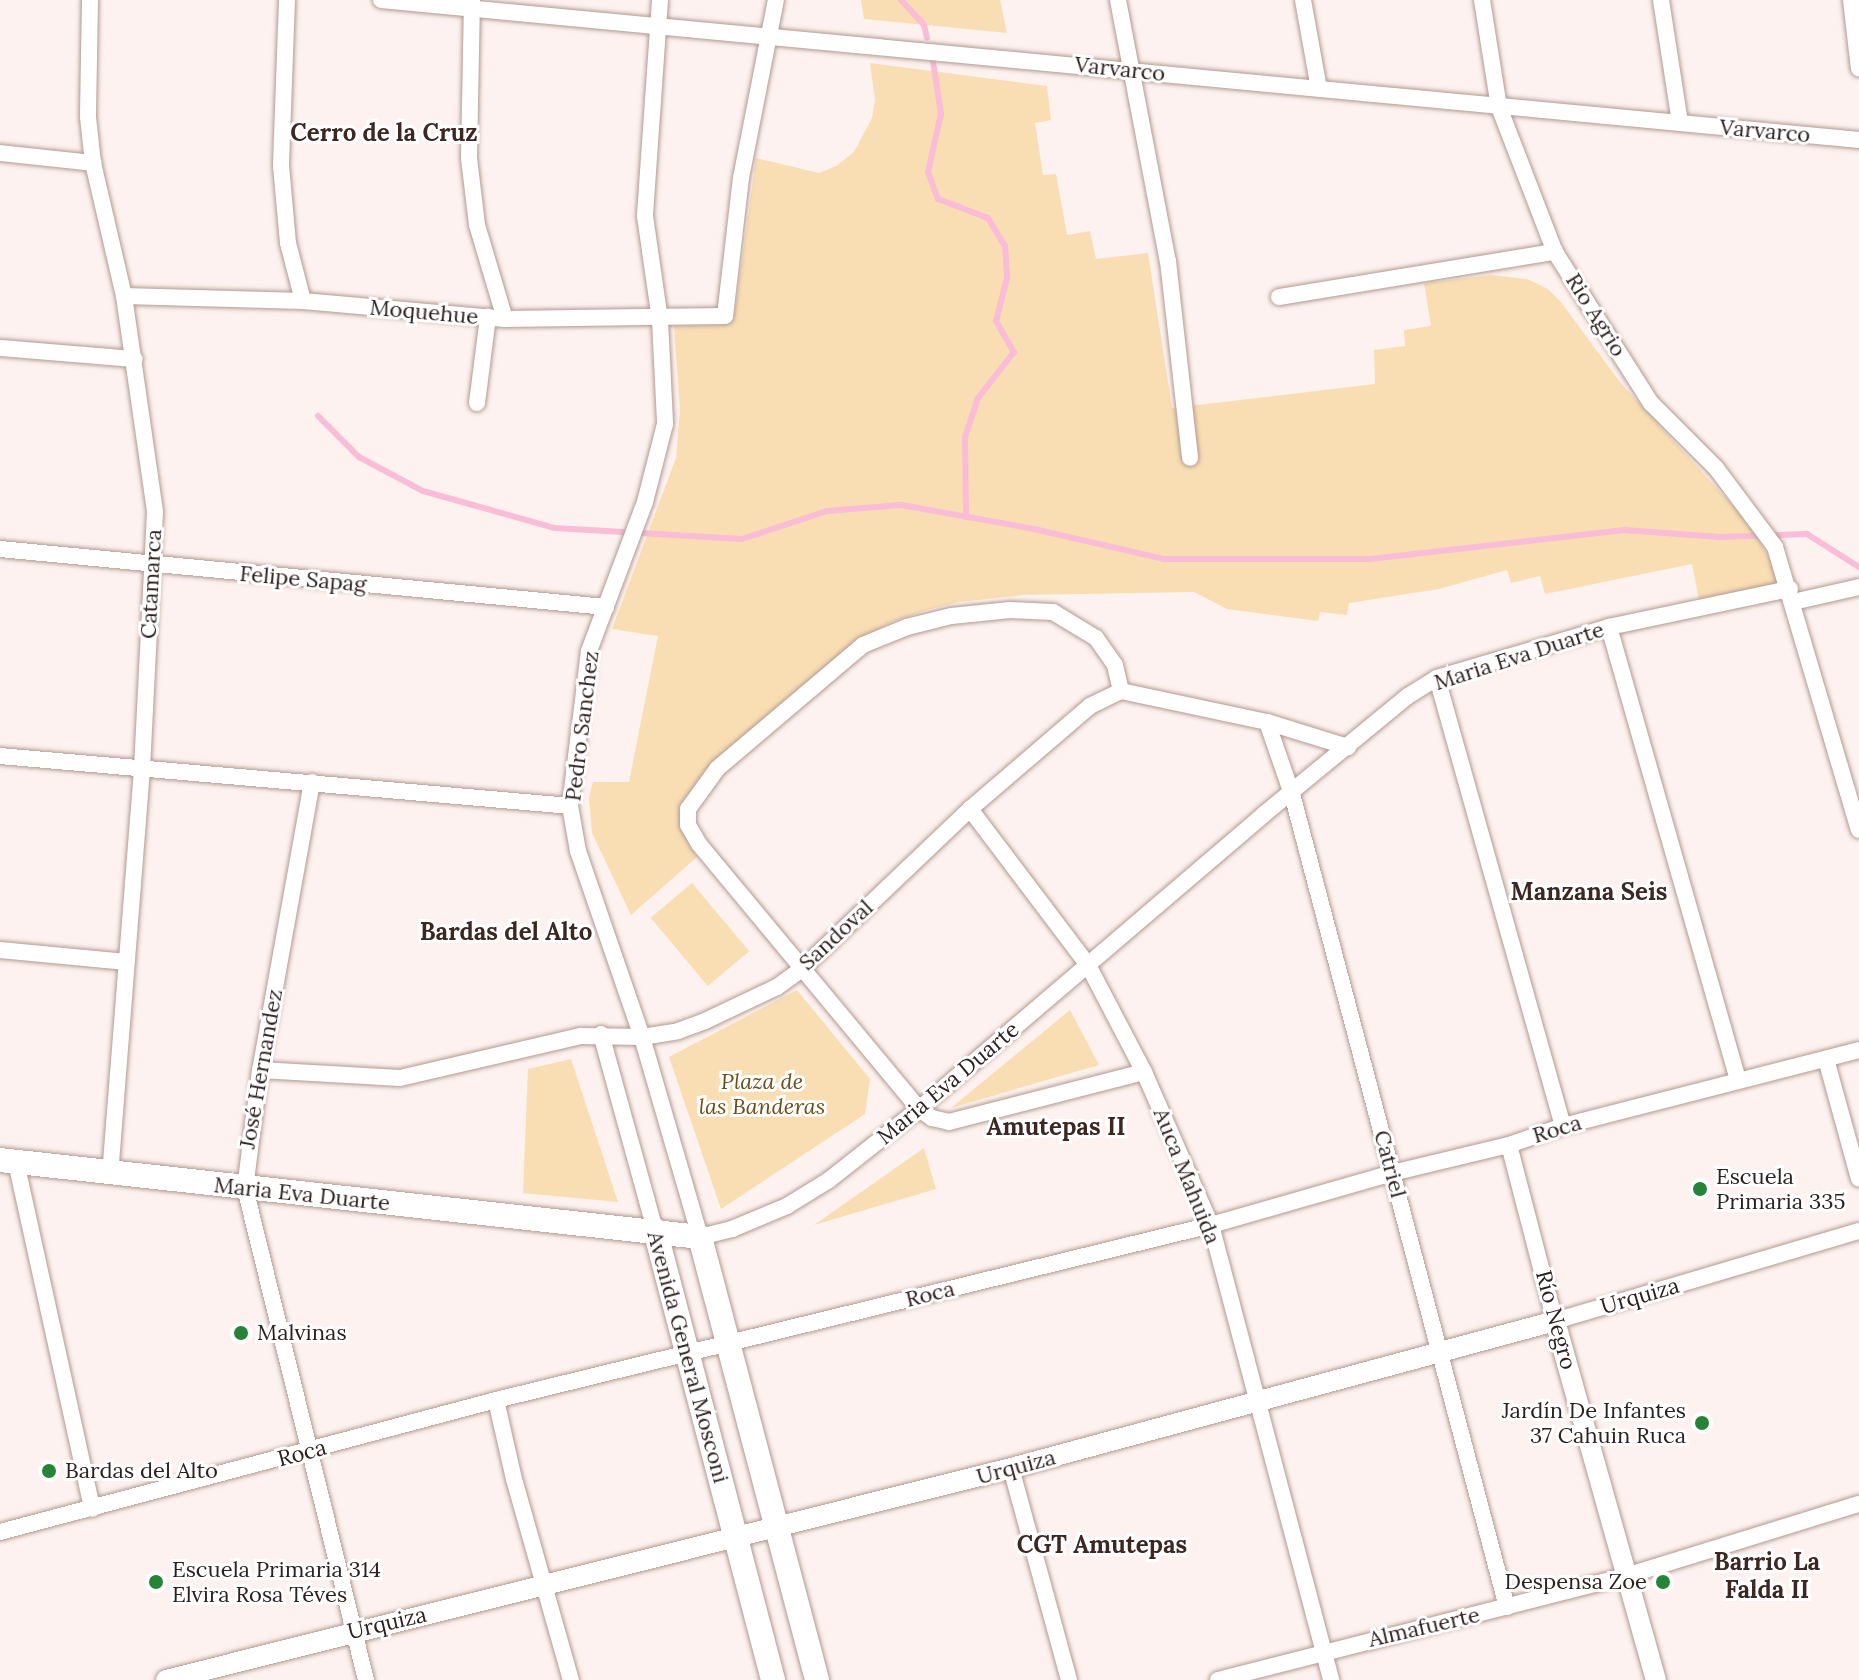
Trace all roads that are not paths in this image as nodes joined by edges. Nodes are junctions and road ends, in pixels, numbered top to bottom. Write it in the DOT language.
graph roads {
  1 [pos="90,0"];
  2 [pos="287,0"];
  3 [pos="381,0"];
  4 [pos="660,0"];
  5 [pos="776,0"];
  6 [pos="1118,0"];
  7 [pos="1303,0"];
  8 [pos="1482,0"];
  9 [pos="1661,0"];
  10 [pos="1851,0"];
  11 [pos="472,4"];
  12 [pos="657,25"];
  13 [pos="770,35"];
  14 [pos="1859,69"];
  15 [pos="1132,70"];
  16 [pos="1319,89"];
  17 [pos="1499,107"];
  18 [pos="1680,123"];
  19 [pos="1859,140"];
  20 [pos="0,153"];
  21 [pos="93,163"];
  22 [pos="1555,252"];
  23 [pos="124,296"];
  24 [pos="1279,297"];
  25 [pos="303,301"];
  26 [pos="496,318"];
  27 [pos="660,320"];
  28 [pos="0,348"];
  29 [pos="135,359"];
  30 [pos="477,403"];
  31 [pos="1190,458"];
  32 [pos="0,549"];
  33 [pos="153,561"];
  34 [pos="1859,587"];
  35 [pos="1792,596"];
  36 [pos="606,607"];
  37 [pos="1609,627"];
  38 [pos="1437,678"];
  39 [pos="1121,691"];
  40 [pos="1267,722"];
  41 [pos="1348,747"];
  42 [pos="0,756"];
  43 [pos="142,769"];
  44 [pos="312,782"];
  45 [pos="1292,794"];
  46 [pos="570,806"];
  47 [pos="970,809"];
  48 [pos="1859,830"];
  49 [pos="0,950"];
  50 [pos="126,962"];
  51 [pos="1088,965"];
  52 [pos="803,968"];
  53 [pos="601,1034"];
  54 [pos="642,1037"];
  55 [pos="1859,1050"];
  56 [pos="1826,1059"];
  57 [pos="260,1070"];
  58 [pos="1144,1072"];
  59 [pos="1738,1079"];
  60 [pos="919,1109"];
  61 [pos="1563,1126"];
  62 [pos="1509,1145"];
  63 [pos="8,1161"];
  64 [pos="110,1173"];
  65 [pos="1392,1173"];
  66 [pos="1859,1179"];
  67 [pos="245,1188"];
  68 [pos="1211,1225"];
  69 [pos="655,1230"];
  70 [pos="1859,1231"];
  71 [pos="700,1237"];
  72 [pos="1555,1321"];
  73 [pos="728,1343"];
  74 [pos="1440,1352"];
  75 [pos="687,1353"];
  76 [pos="496,1400"];
  77 [pos="1258,1402"];
  78 [pos="310,1451"];
  79 [pos="1011,1468"];
  80 [pos="1859,1504"];
  81 [pos="92,1509"];
  82 [pos="777,1527"];
  83 [pos="0,1532"];
  84 [pos="736,1538"];
  85 [pos="1629,1575"];
  86 [pos="545,1586"];
  87 [pos="1507,1607"];
  88 [pos="354,1630"];
  89 [pos="1323,1651"];
  90 [pos="166,1680"];
  91 [pos="366,1680"];
  92 [pos="571,1680"];
  93 [pos="773,1680"];
  94 [pos="817,1680"];
  95 [pos="1069,1680"];
  96 [pos="1218,1680"];
  97 [pos="1331,1680"];
  98 [pos="1656,1680"];
  1 -- 21 [label="street, Catamarca"];
  2 -- 25 [label="street"];
  3 -- 11 [label="street, Varvarco"];
  4 -- 12 [label="street, Pedro Sanchez"];
  5 -- 13 [label="street"];
  6 -- 15 [label="street"];
  7 -- 16 [label="street"];
  8 -- 17 [label="street, Rio Agrio"];
  9 -- 18 [label="street"];
  10 -- 14 [label="street"];
  11 -- 12 [label="street, Varvarco"];
  11 -- 26 [label="street"];
  12 -- 13 [label="street, Varvarco"];
  12 -- 27 [label="street, Pedro Sanchez"];
  13 -- 15 [label="street, Varvarco"];
  13 -- 27 [label="street, Moquehue"];
  15 -- 16 [label="street, Varvarco"];
  15 -- 31 [label="street"];
  16 -- 17 [label="street, Varvarco"];
  17 -- 18 [label="street, Varvarco"];
  17 -- 22 [label="street, Rio Agrio"];
  18 -- 19 [label="street, Varvarco"];
  20 -- 21 [label="street"];
  21 -- 23 [label="street, Catamarca"];
  22 -- 24 [label="street"];
  22 -- 35 [label="street, Rio Agrio"];
  23 -- 25 [label="street, Moquehue"];
  23 -- 29 [label="street, Catamarca"];
  25 -- 26 [label="street, Moquehue"];
  26 -- 27 [label="street, Moquehue"];
  26 -- 30 [label="street"];
  27 -- 36 [label="street, Pedro Sanchez"];
  28 -- 29 [label="street"];
  29 -- 33 [label="street, Catamarca"];
  32 -- 33 [label="street, Felipe Sapag"];
  33 -- 36 [label="street, Felipe Sapag"];
  33 -- 43 [label="street, Catamarca"];
  34 -- 35 [label="street, Maria Eva Duarte"];
  35 -- 37 [label="street, Maria Eva Duarte"];
  35 -- 48 [label="street, Rio Agrio"];
  36 -- 46 [label="street, Pedro Sanchez"];
  37 -- 38 [label="street, Maria Eva Duarte"];
  37 -- 59 [label="street"];
  38 -- 41 [label="street, Maria Eva Duarte"];
  38 -- 61 [label="street"];
  39 -- 40 [label="street"];
  39 -- 47 [label="street, Sandoval"];
  39 -- 52 [label="street"];
  40 -- 41 [label="street"];
  40 -- 45 [label="street, Catriel"];
  41 -- 45 [label="street, Maria Eva Duarte"];
  42 -- 43 [label="street"];
  43 -- 44 [label="street"];
  43 -- 50 [label="street, Catamarca"];
  44 -- 46 [label="street"];
  44 -- 57 [label="street, José Hernandez"];
  45 -- 51 [label="street, Maria Eva Duarte"];
  45 -- 65 [label="street, Catriel"];
  46 -- 54 [label="street, Pedro Sanchez"];
  47 -- 51 [label="street, Auca Mahuida"];
  47 -- 52 [label="street, Sandoval"];
  49 -- 50 [label="street"];
  50 -- 64 [label="street, Catamarca"];
  51 -- 58 [label="street, Auca Mahuida"];
  51 -- 60 [label="street, Maria Eva Duarte"];
  52 -- 54 [label="street, Sandoval"];
  52 -- 60 [label="street"];
  53 -- 54 [label="street, Sandoval"];
  53 -- 57 [label="street, Sandoval"];
  53 -- 69 [label="street, Avenida General Mosconi"];
  54 -- 71 [label="street, Avenida General Mosconi"];
  55 -- 56 [label="street, Roca"];
  56 -- 59 [label="street, Roca"];
  56 -- 66 [label="street"];
  57 -- 67 [label="street, José Hernandez"];
  58 -- 60 [label="street"];
  58 -- 68 [label="street, Auca Mahuida"];
  59 -- 61 [label="street, Roca"];
  60 -- 71 [label="street, Maria Eva Duarte"];
  61 -- 62 [label="street, Roca"];
  62 -- 65 [label="street, Roca"];
  62 -- 72 [label="street, Río Negro"];
  63 -- 64 [label="main road, Maria Eva Duarte"];
  63 -- 81 [label="street"];
  64 -- 67 [label="main road, Maria Eva Duarte"];
  65 -- 68 [label="street, Roca"];
  65 -- 74 [label="street, Catriel"];
  67 -- 69 [label="main road, Maria Eva Duarte"];
  67 -- 78 [label="street, José Hernandez"];
  68 -- 73 [label="street, Roca"];
  68 -- 77 [label="street, Auca Mahuida"];
  69 -- 71 [label="main road, Maria Eva Duarte"];
  69 -- 75 [label="main road, Avenida General Mosconi"];
  70 -- 72 [label="street, Urquiza"];
  71 -- 73 [label="main road, Avenida General Mosconi"];
  72 -- 74 [label="street, Urquiza"];
  72 -- 85 [label="street, Río Negro"];
  73 -- 75 [label="street, Roca"];
  73 -- 82 [label="main road, Avenida General Mosconi"];
  74 -- 77 [label="street, Urquiza"];
  74 -- 87 [label="street, Catriel"];
  75 -- 76 [label="street, Roca"];
  75 -- 84 [label="main road, Avenida General Mosconi"];
  76 -- 78 [label="street, Roca"];
  76 -- 86 [label="street"];
  77 -- 79 [label="street, Urquiza"];
  77 -- 89 [label="street, Auca Mahuida"];
  78 -- 81 [label="street, Roca"];
  78 -- 88 [label="street, José Hernandez"];
  79 -- 82 [label="street, Urquiza"];
  79 -- 95 [label="street"];
  80 -- 85 [label="street, Almafuerte"];
  81 -- 83 [label="street, Roca"];
  82 -- 84 [label="street, Urquiza"];
  82 -- 94 [label="main road, Avenida General Mosconi"];
  84 -- 86 [label="street, Urquiza"];
  84 -- 93 [label="main road, Avenida General Mosconi"];
  85 -- 87 [label="street, Almafuerte"];
  85 -- 98 [label="street, Río Negro"];
  86 -- 88 [label="street, Urquiza"];
  86 -- 92 [label="street"];
  87 -- 89 [label="street, Almafuerte"];
  88 -- 90 [label="street, Urquiza"];
  88 -- 91 [label="street, José Hernandez"];
  89 -- 96 [label="street, Almafuerte"];
  89 -- 97 [label="street, Auca Mahuida"];
}
